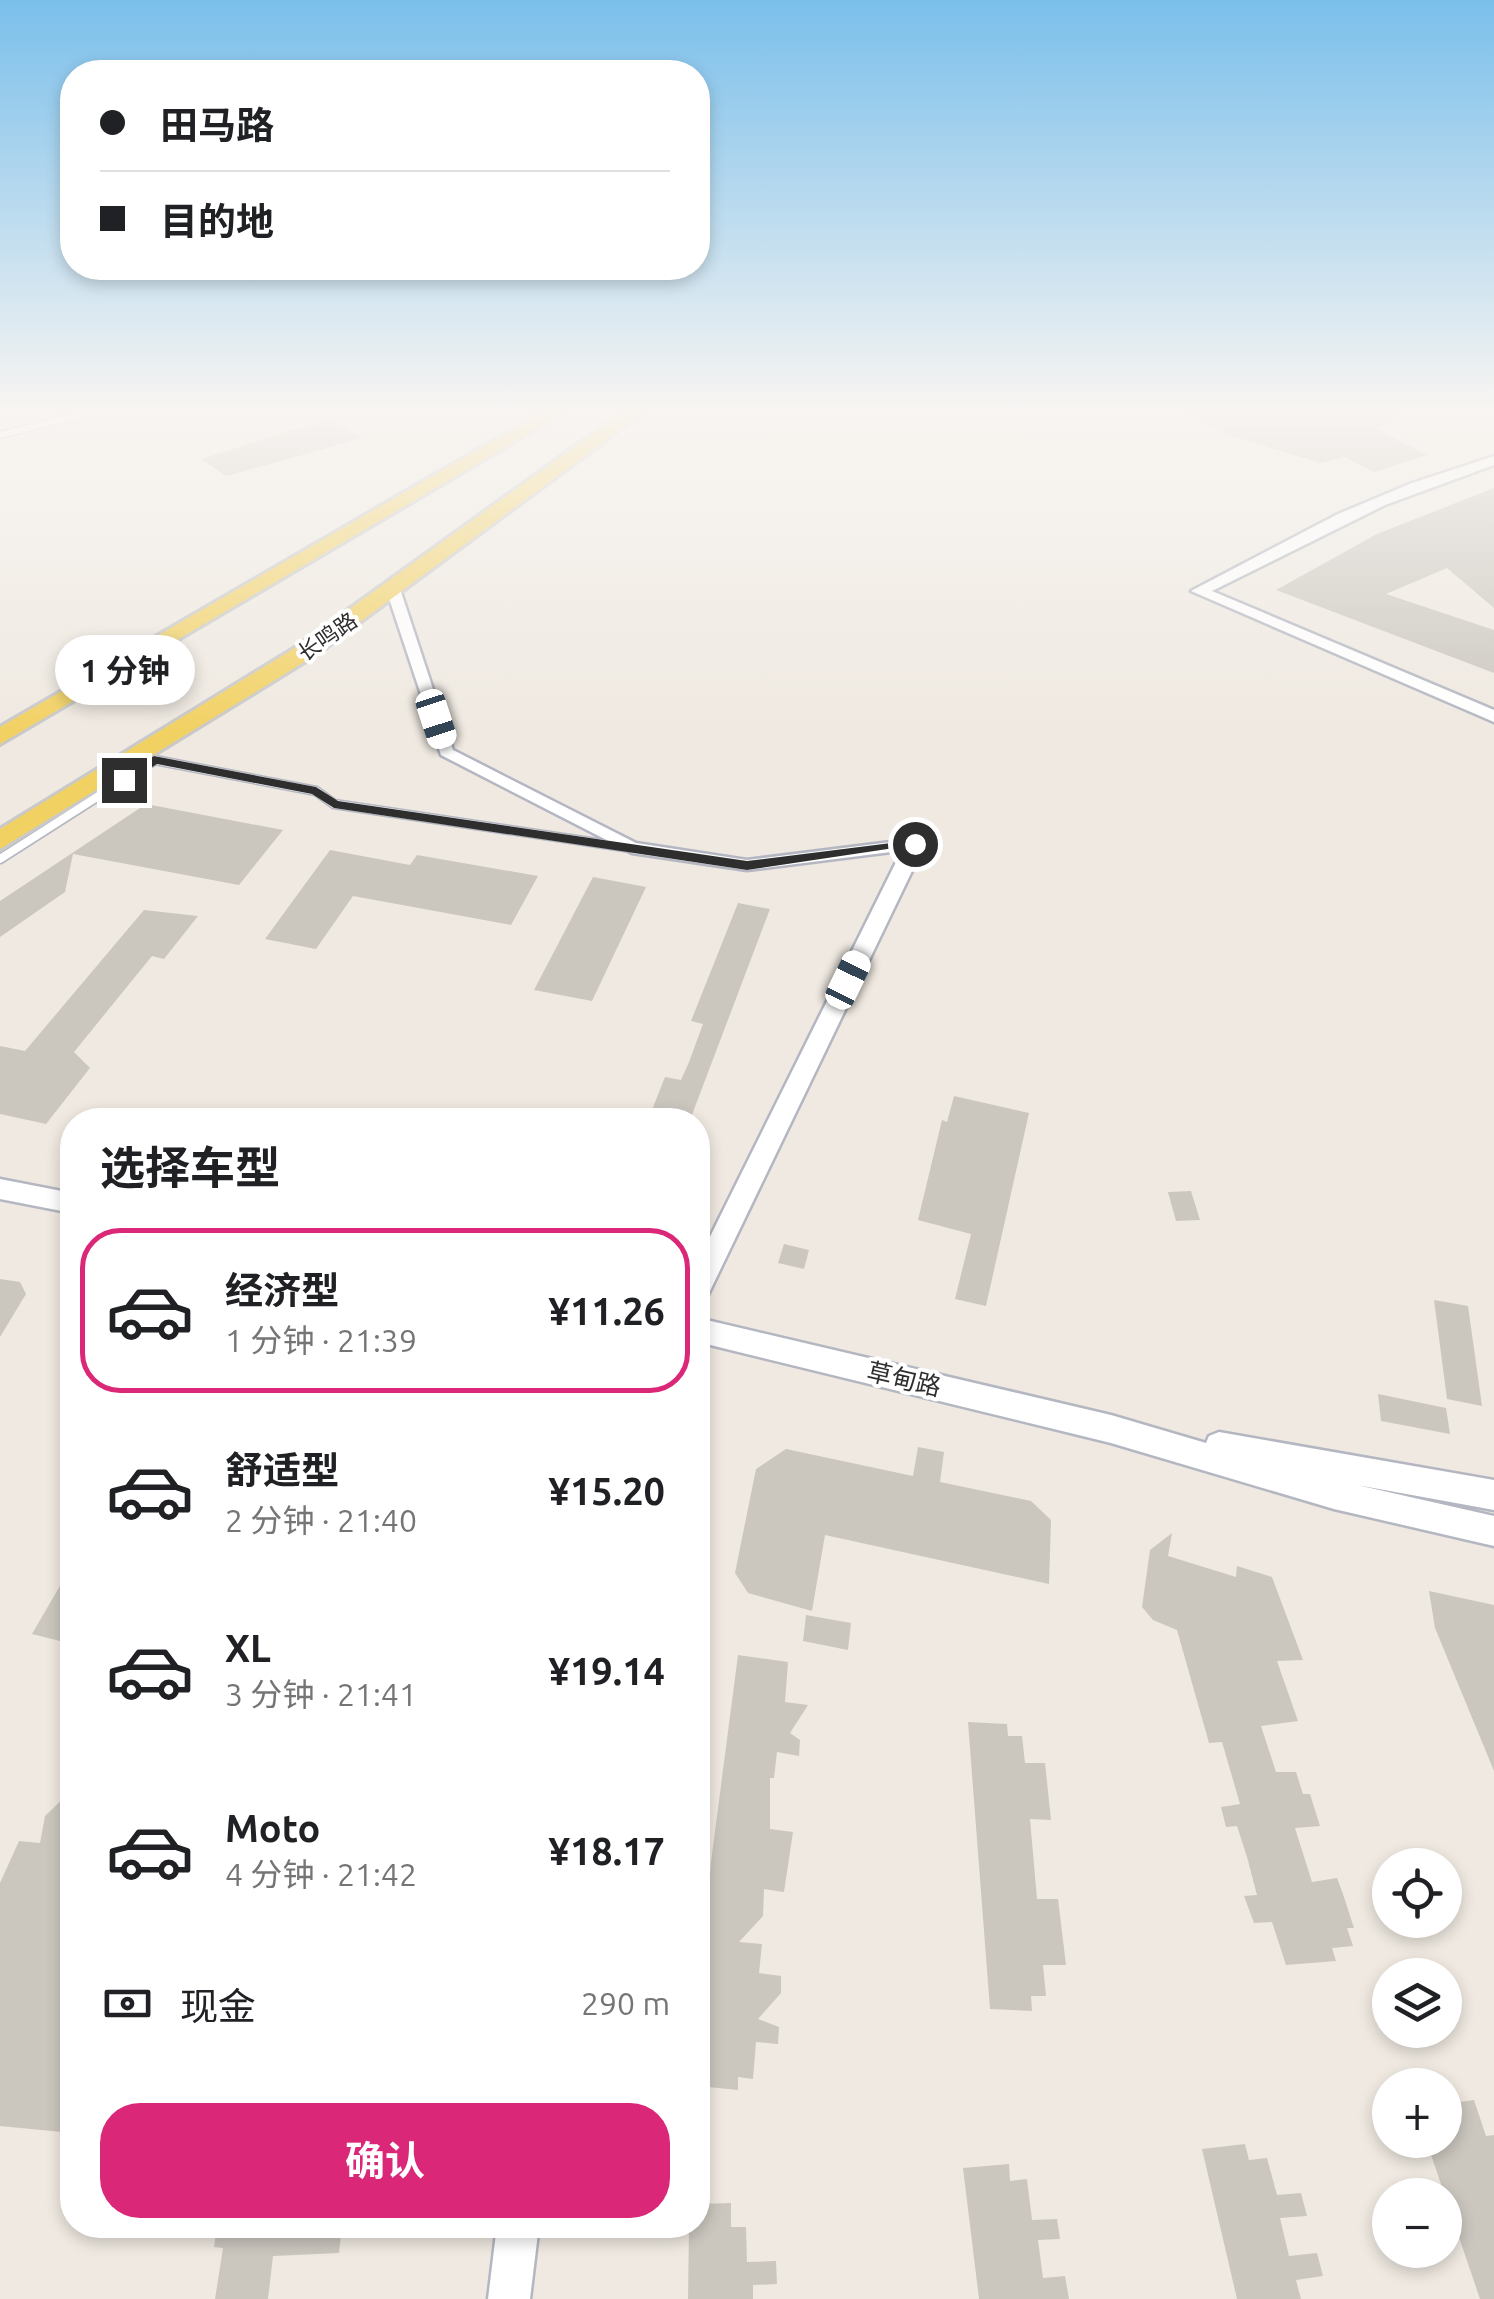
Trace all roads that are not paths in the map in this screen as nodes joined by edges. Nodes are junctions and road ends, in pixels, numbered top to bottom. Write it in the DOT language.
graph roads {
  1 [pos="377,516"];
  2 [pos="492,516"];
  3 [pos="1345,516"];
  4 [pos="393,589"];
  5 [pos="1494,716"];
  6 [pos="0,736"];
  7 [pos="0,841"];
  8 [pos="915,844"];
  9 [pos="632,848"];
  10 [pos="0,859"];
  11 [pos="0,1189"];
  12 [pos="60,1201"];
  13 [pos="710,1263"];
  14 [pos="710,1333"];
  15 [pos="1111,1429"];
  16 [pos="1494,1494"];
  17 [pos="1494,1531"];
  18 [pos="516,2238"];
  19 [pos="509,2299"];
  1 -- 6 [label="main road"];
  2 -- 4 [label="main road, 长鸣路"];
  3 -- 5 [label="street"];
  4 -- 7 [label="main road, 长鸣路"];
  4 -- 9 [label="street"];
  8 -- 9 [label="street"];
  8 -- 13 [label="street"];
  9 -- 10 [label="lane"];
  11 -- 12 [label="street"];
  14 -- 15 [label="street, 草甸路"];
  15 -- 16 [label="street"];
  15 -- 17 [label="street"];
  18 -- 19 [label="street"];
}
